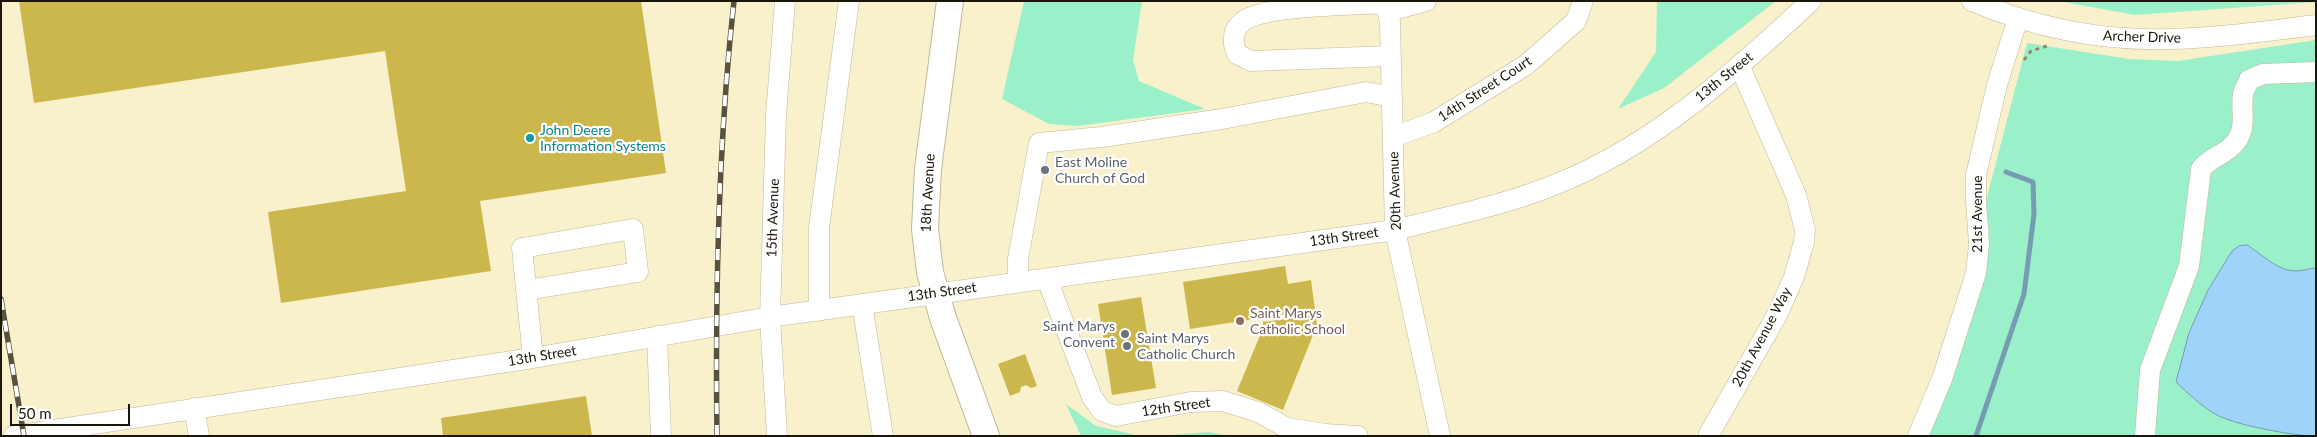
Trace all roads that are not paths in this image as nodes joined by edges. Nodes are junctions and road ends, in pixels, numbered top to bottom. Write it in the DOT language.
graph roads {
  1 [pos="785,1"];
  2 [pos="848,1"];
  3 [pos="950,1"];
  4 [pos="1426,1"];
  5 [pos="1583,1"];
  6 [pos="1810,1"];
  7 [pos="1972,1"];
  8 [pos="1386,5"];
  9 [pos="2018,18"];
  10 [pos="2316,25"];
  11 [pos="1390,56"];
  12 [pos="1740,66"];
  13 [pos="2316,72"];
  14 [pos="1392,97"];
  15 [pos="1393,137"];
  16 [pos="1395,230"];
  17 [pos="1047,279"];
  18 [pos="1018,282"];
  19 [pos="527,290"];
  20 [pos="936,293"];
  21 [pos="862,304"];
  22 [pos="819,311"];
  23 [pos="770,317"];
  24 [pos="656,336"];
  25 [pos="534,358"];
  26 [pos="194,408"];
  27 [pos="83,431"];
  28 [pos="1289,432"];
  29 [pos="14,436"];
  30 [pos="199,436"];
  31 [pos="661,436"];
  32 [pos="777,436"];
  33 [pos="883,436"];
  34 [pos="986,436"];
  35 [pos="1358,436"];
  36 [pos="1440,436"];
  37 [pos="1708,436"];
  38 [pos="1918,436"];
  39 [pos="2145,436"];
  1 -- 23 [label="street, 15th Avenue"];
  2 -- 22 [label="street"];
  3 -- 20 [label="main road, 18th Avenue"];
  4 -- 8 [label="street"];
  5 -- 15 [label="street, 14th Street Court"];
  6 -- 12 [label="street, 13th Street"];
  7 -- 9 [label="street, Archer Drive"];
  8 -- 11 [label="street, 20th Avenue"];
  8 -- 11 [label="street"];
  9 -- 10 [label="street, Archer Drive"];
  9 -- 38 [label="street, 21st Avenue"];
  11 -- 14 [label="street, 20th Avenue"];
  12 -- 16 [label="street, 13th Street"];
  12 -- 37 [label="street, 20th Avenue Way"];
  13 -- 39 [label="street"];
  14 -- 15 [label="street, 20th Avenue"];
  14 -- 18 [label="street"];
  15 -- 16 [label="street, 20th Avenue"];
  16 -- 17 [label="street, 13th Street"];
  16 -- 36 [label="street, 20th Avenue"];
  17 -- 18 [label="street, 13th Street"];
  17 -- 28 [label="street, 12th Street"];
  18 -- 20 [label="street, 13th Street"];
  19 -- 19 [label="street"];
  19 -- 25 [label="street"];
  20 -- 21 [label="street, 13th Street"];
  20 -- 34 [label="main road, 18th Avenue"];
  21 -- 22 [label="street, 13th Street"];
  21 -- 33 [label="street"];
  22 -- 23 [label="street, 13th Street"];
  23 -- 24 [label="street, 13th Street"];
  23 -- 32 [label="street, 15th Avenue"];
  24 -- 25 [label="street, 13th Street"];
  24 -- 31 [label="street"];
  25 -- 26 [label="street, 13th Street"];
  26 -- 27 [label="street, 13th Street"];
  26 -- 30 [label="street"];
  27 -- 29 [label="street, 13th Street"];
  28 -- 35 [label="street, 12th Street"];
}
